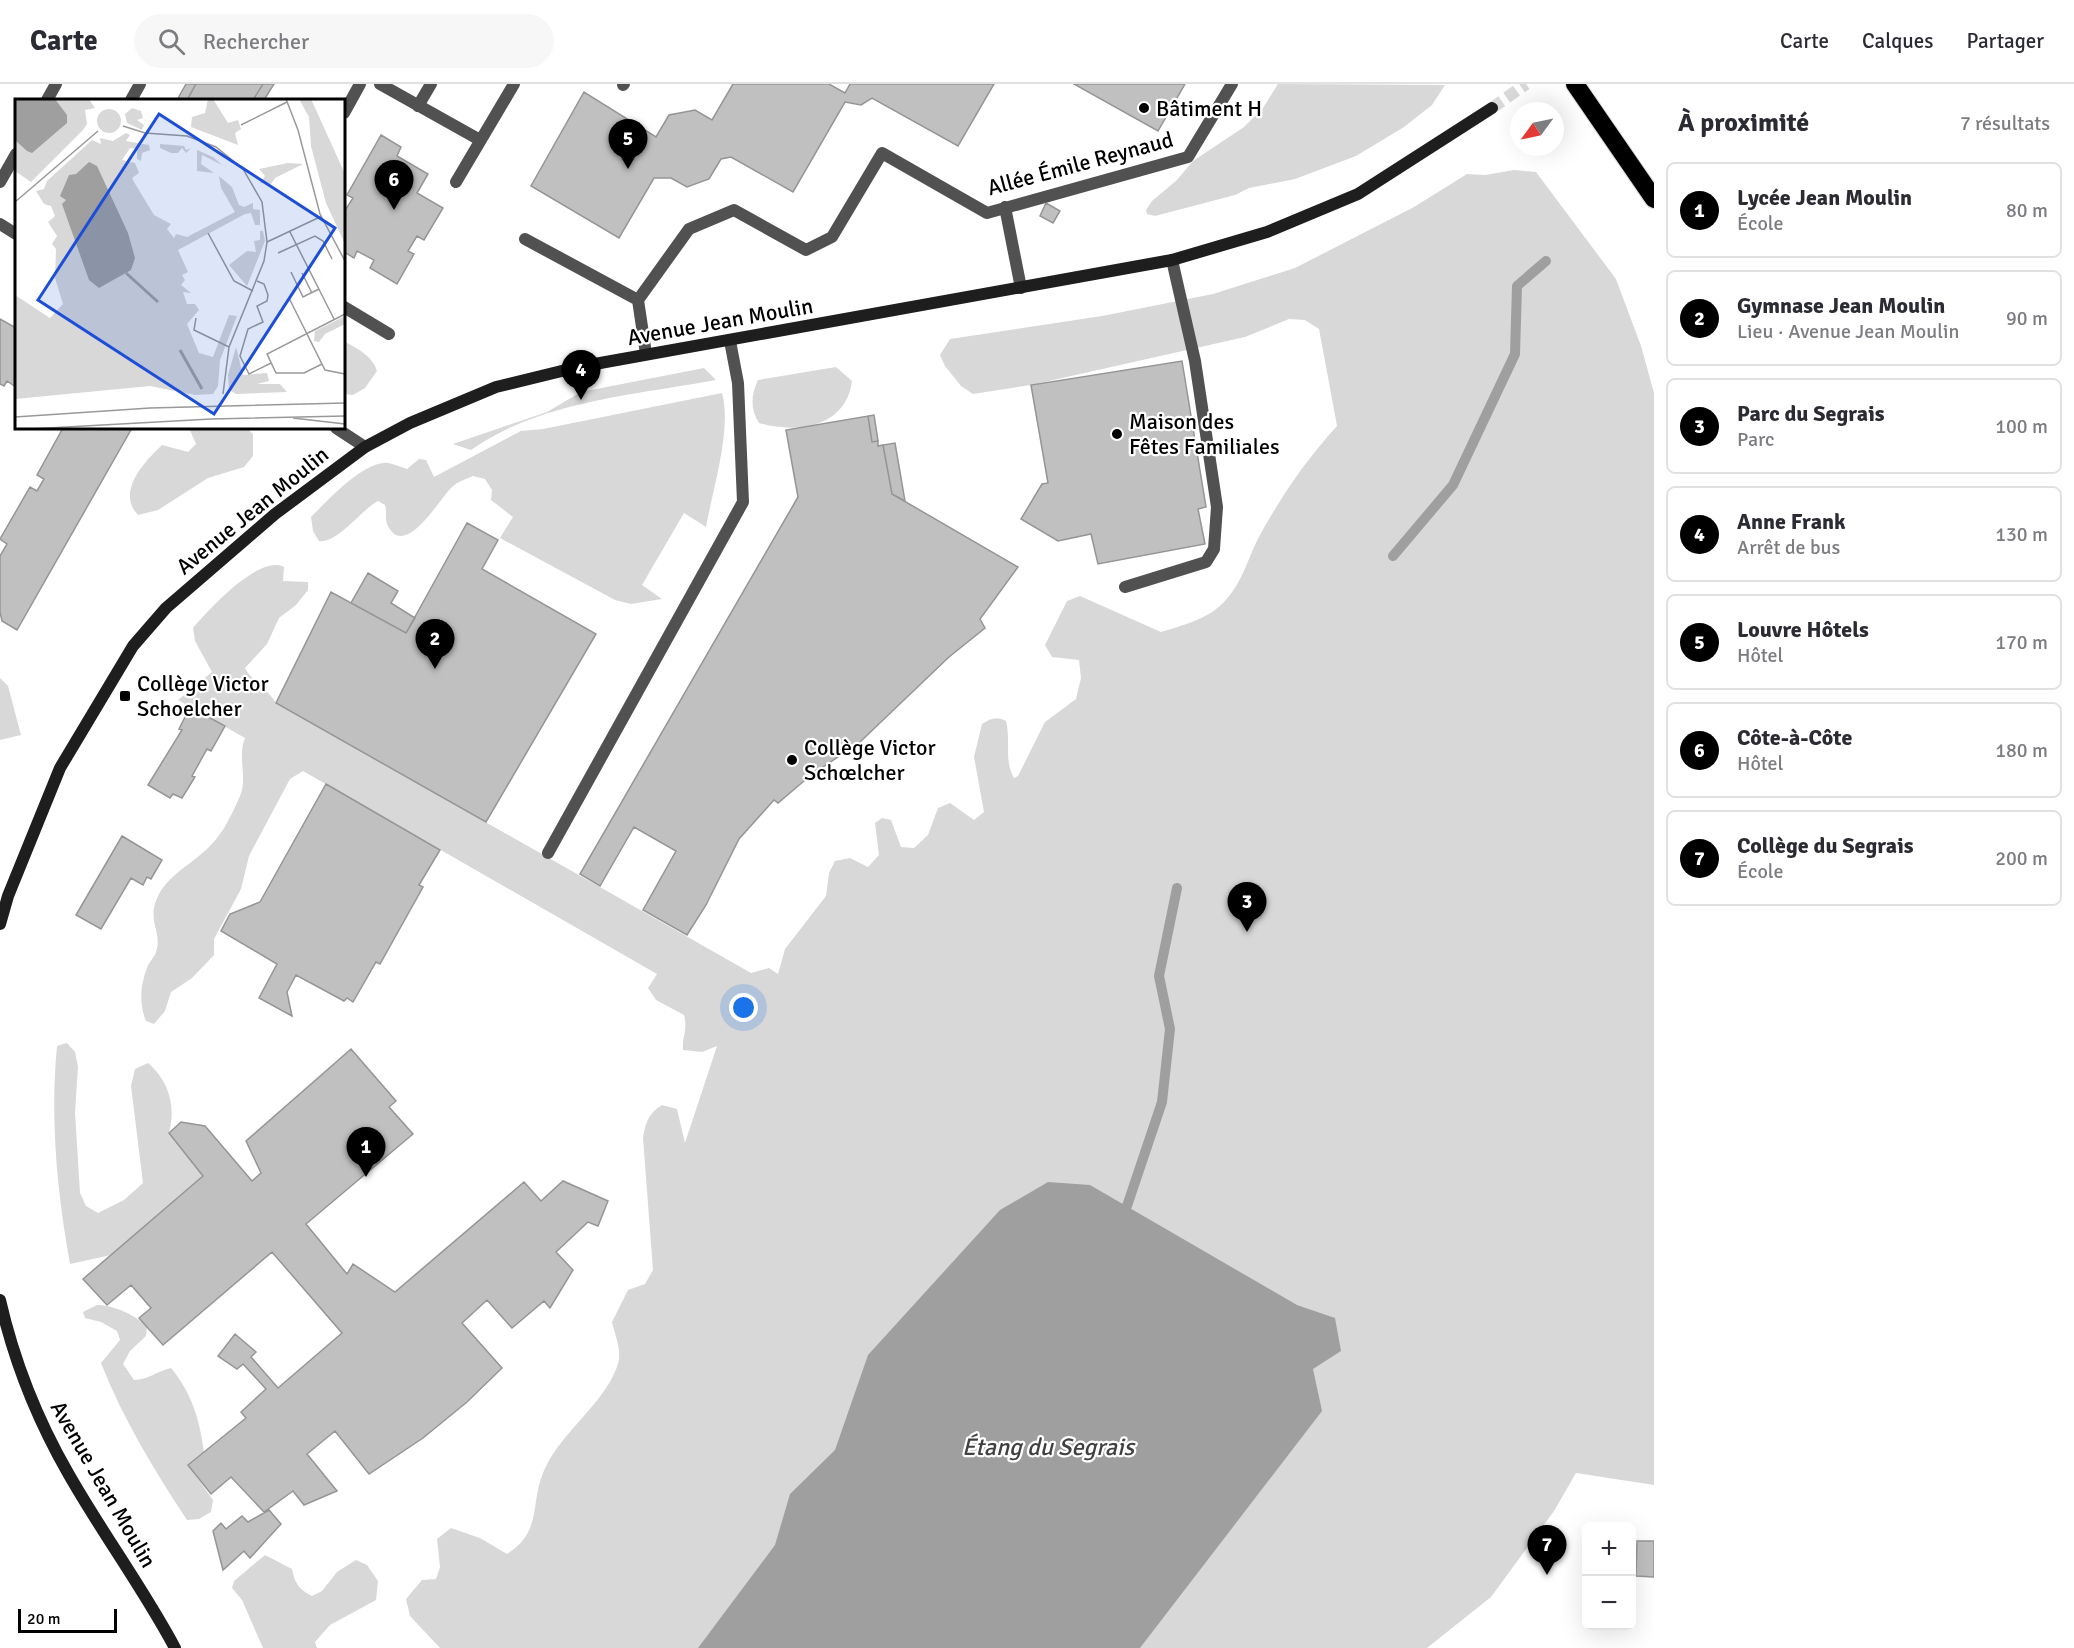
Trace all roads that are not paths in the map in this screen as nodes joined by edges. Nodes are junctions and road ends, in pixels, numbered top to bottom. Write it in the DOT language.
graph roads {
  1 [pos="56,84"];
  2 [pos="141,84"];
  3 [pos="360,84"];
  4 [pos="380,84"];
  5 [pos="431,84"];
  6 [pos="514,84"];
  7 [pos="1232,84"];
  8 [pos="1575,84"];
  9 [pos="48,99"];
  10 [pos="132,99"];
  11 [pos="418,106"];
  12 [pos="1492,108"];
  13 [pos="345,111"];
  14 [pos="480,141"];
  15 [pos="15,156"];
  16 [pos="0,182"];
  17 [pos="456,182"];
  18 [pos="1654,199"];
  19 [pos="1005,207"];
  20 [pos="0,224"];
  21 [pos="15,233"];
  22 [pos="525,239"];
  23 [pos="1172,260"];
  24 [pos="1021,288"];
  25 [pos="638,300"];
  26 [pos="345,308"];
  27 [pos="389,334"];
  28 [pos="730,341"];
  29 [pos="646,354"];
  30 [pos="338,429"];
  31 [pos="365,447"];
  32 [pos="1125,587"];
  33 [pos="548,853"];
  34 [pos="0,924"];
  35 [pos="0,1300"];
  36 [pos="175,1648"];
  1 -- 9 [label="street"];
  2 -- 10 [label="street"];
  3 -- 13 [label="street"];
  4 -- 11 [label="street"];
  5 -- 11 [label="street"];
  6 -- 14 [label="street"];
  7 -- 19 [label="street, Allée Émile Reynaud"];
  8 -- 18 [label="highway"];
  11 -- 14 [label="street"];
  12 -- 23 [label="street, Avenue Jean Moulin"];
  14 -- 17 [label="street"];
  15 -- 16 [label="street"];
  19 -- 24 [label="street"];
  19 -- 25 [label="street, Allée Émile Reynaud"];
  20 -- 21 [label="street"];
  22 -- 25 [label="street"];
  23 -- 24 [label="street, Avenue Jean Moulin"];
  23 -- 32 [label="street"];
  24 -- 28 [label="street, Avenue Jean Moulin"];
  25 -- 29 [label="street"];
  26 -- 27 [label="street"];
  28 -- 29 [label="street, Avenue Jean Moulin"];
  28 -- 33 [label="street"];
  29 -- 31 [label="street, Avenue Jean Moulin"];
  30 -- 31 [label="street"];
  31 -- 34 [label="street, Avenue Jean Moulin"];
  35 -- 36 [label="street, Avenue Jean Moulin"];
}
